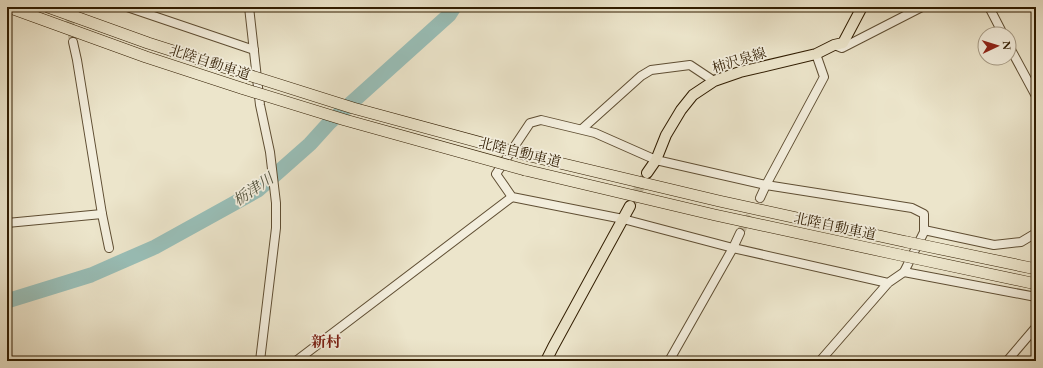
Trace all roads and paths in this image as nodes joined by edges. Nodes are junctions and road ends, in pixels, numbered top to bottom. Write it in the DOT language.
graph roads {
  1 [pos="8,7"];
  2 [pos="48,7"];
  3 [pos="127,7"];
  4 [pos="249,7"];
  5 [pos="862,7"];
  6 [pos="922,7"];
  7 [pos="989,7"];
  8 [pos="999,26"];
  9 [pos="73,42"];
  10 [pos="834,45"];
  11 [pos="254,50"];
  12 [pos="816,54"];
  13 [pos="1017,61"];
  14 [pos="714,81"];
  15 [pos="1036,96"];
  16 [pos="582,129"];
  17 [pos="656,160"];
  18 [pos="647,173"];
  19 [pos="766,185"];
  20 [pos="512,197"];
  21 [pos="760,198"];
  22 [pos="630,206"];
  23 [pos="102,214"];
  24 [pos="623,219"];
  25 [pos="7,223"];
  26 [pos="924,230"];
  27 [pos="740,233"];
  28 [pos="1036,233"];
  29 [pos="109,248"];
  30 [pos="733,248"];
  31 [pos="1036,269"];
  32 [pos="904,272"];
  33 [pos="888,283"];
  34 [pos="1036,284"];
  35 [pos="1036,297"];
  36 [pos="1036,326"];
  37 [pos="260,361"];
  38 [pos="296,361"];
  39 [pos="546,361"];
  40 [pos="669,361"];
  41 [pos="820,361"];
  42 [pos="1007,361"];
  1 -- 34 [label="highway, 北陸自動車道, bridge"];
  2 -- 31 [label="highway, 北陸自動車道, bridge"];
  3 -- 11 [label="street"];
  4 -- 11 [label="street"];
  5 -- 10 [label="main road, 柿沢泉線"];
  6 -- 10 [label="street"];
  7 -- 8 [label="street"];
  9 -- 23 [label="street"];
  10 -- 12 [label="main road, 柿沢泉線"];
  11 -- 37 [label="street"];
  12 -- 14 [label="main road, 柿沢泉線"];
  12 -- 19 [label="street"];
  13 -- 15 [label="street"];
  14 -- 16 [label="street"];
  14 -- 17 [label="main road, 柿沢泉線"];
  16 -- 17 [label="street"];
  16 -- 20 [label="street"];
  17 -- 18 [label="main road, 柿沢泉線"];
  17 -- 19 [label="street"];
  19 -- 21 [label="street"];
  19 -- 26 [label="street"];
  20 -- 24 [label="street"];
  20 -- 38 [label="street"];
  22 -- 24 [label="main road"];
  23 -- 25 [label="street"];
  23 -- 29 [label="street"];
  24 -- 30 [label="street"];
  24 -- 39 [label="main road"];
  26 -- 28 [label="street"];
  26 -- 32 [label="street"];
  27 -- 30 [label="street"];
  30 -- 33 [label="street"];
  30 -- 40 [label="street"];
  32 -- 33 [label="street"];
  32 -- 35 [label="street"];
  33 -- 41 [label="street"];
  36 -- 42 [label="street"];
}
